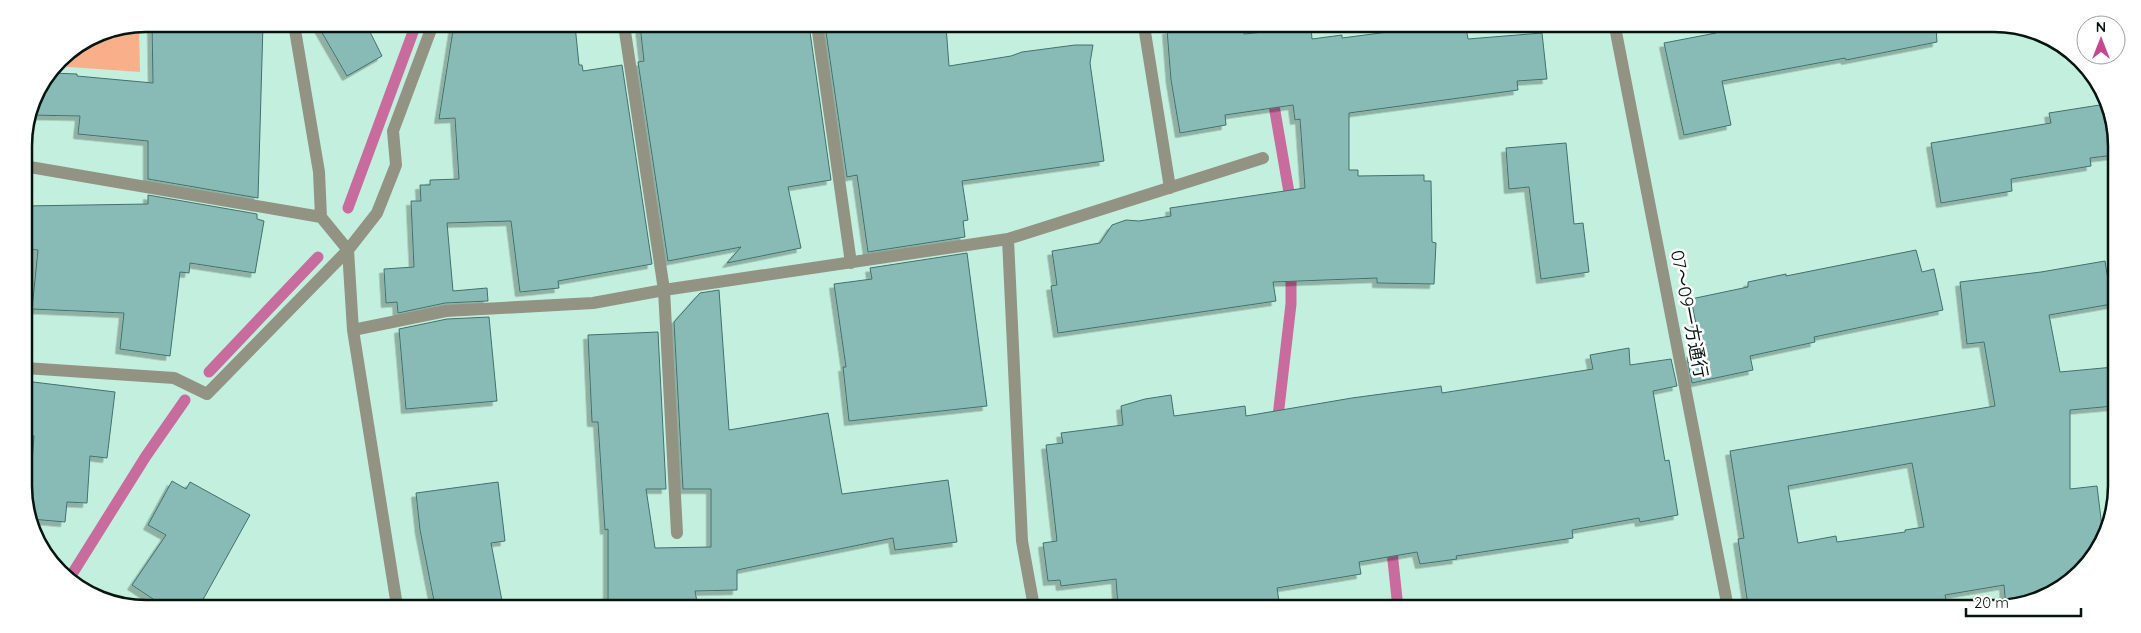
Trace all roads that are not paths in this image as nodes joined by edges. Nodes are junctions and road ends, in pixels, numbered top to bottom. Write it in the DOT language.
graph roads {
  1 [pos="296,33"];
  2 [pos="430,33"];
  3 [pos="625,33"];
  4 [pos="818,33"];
  5 [pos="1145,33"];
  6 [pos="1616,33"];
  7 [pos="1263,158"];
  8 [pos="33,168"];
  9 [pos="1170,188"];
  10 [pos="321,217"];
  11 [pos="1008,239"];
  12 [pos="348,250"];
  13 [pos="850,263"];
  14 [pos="664,290"];
  15 [pos="353,330"];
  16 [pos="32,368"];
  17 [pos="677,533"];
  18 [pos="397,600"];
  19 [pos="1033,600"];
  20 [pos="1726,600"];
  1 -- 10 [label="street"];
  2 -- 12 [label="street"];
  3 -- 14 [label="street"];
  4 -- 13 [label="street"];
  5 -- 9 [label="street"];
  6 -- 20 [label="street, 07～09一方通行"];
  7 -- 9 [label="street"];
  8 -- 10 [label="street"];
  9 -- 11 [label="street"];
  10 -- 12 [label="street"];
  11 -- 13 [label="street"];
  11 -- 19 [label="street"];
  12 -- 15 [label="street"];
  12 -- 16 [label="street"];
  13 -- 14 [label="street"];
  14 -- 15 [label="street"];
  14 -- 17 [label="street"];
  15 -- 18 [label="street"];
}
